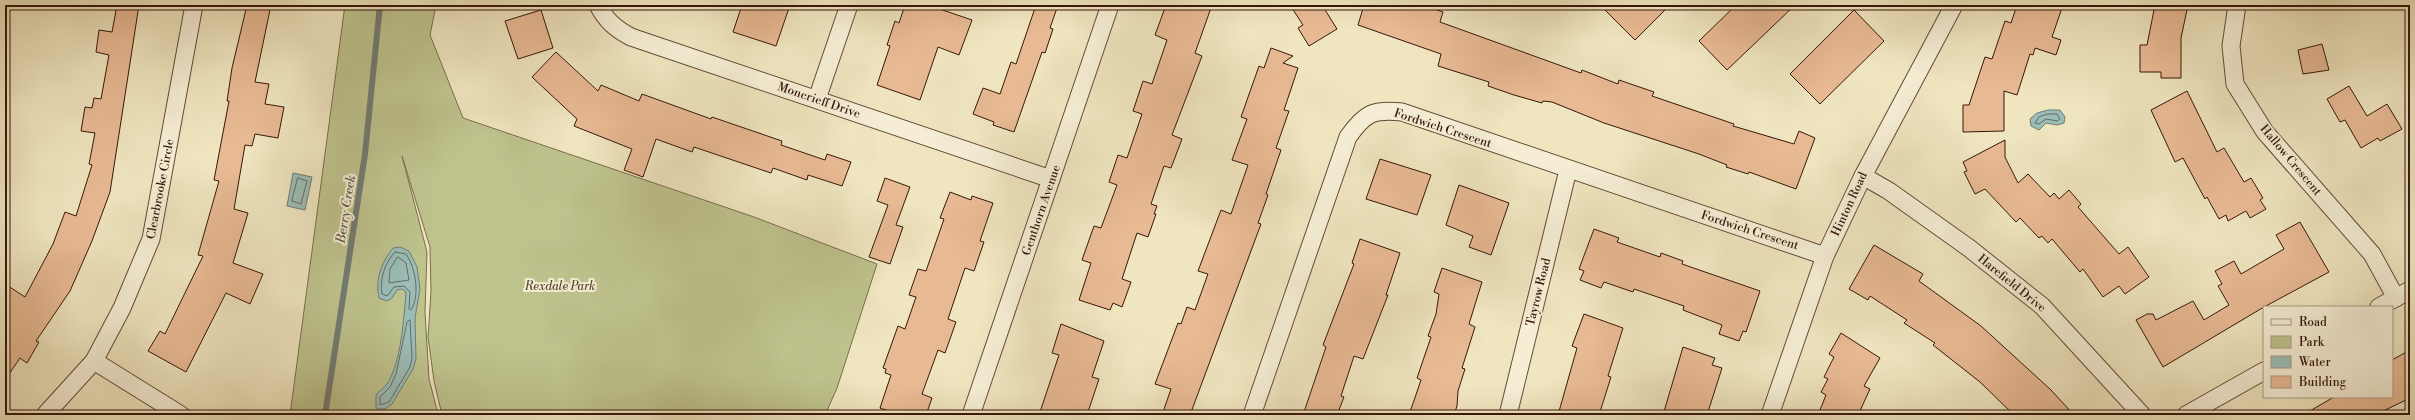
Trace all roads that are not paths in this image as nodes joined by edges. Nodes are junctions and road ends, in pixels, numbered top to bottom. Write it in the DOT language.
graph roads {
  1 [pos="194,5"];
  2 [pos="598,5"];
  3 [pos="849,5"];
  4 [pos="1110,5"];
  5 [pos="2238,5"];
  6 [pos="1952,6"];
  7 [pos="817,99"];
  8 [pos="1568,170"];
  9 [pos="1863,176"];
  10 [pos="1051,179"];
  11 [pos="1825,256"];
  12 [pos="2403,294"];
  13 [pos="2381,306"];
  14 [pos="94,361"];
  15 [pos="2263,372"];
  16 [pos="45,415"];
  17 [pos="181,415"];
  18 [pos="971,415"];
  19 [pos="1252,415"];
  20 [pos="1508,415"];
  21 [pos="1770,415"];
  22 [pos="2142,415"];
  23 [pos="2186,415"];
  1 -- 14 [label="street, Clearbrooke Circle"];
  2 -- 7 [label="street, Moncrieff Drive"];
  3 -- 7 [label="street"];
  4 -- 10 [label="street, Genthorn Avenue"];
  5 -- 12 [label="street, Hallow Crescent"];
  6 -- 9 [label="street, Hinton Road"];
  7 -- 10 [label="street, Moncrieff Drive"];
  8 -- 11 [label="street, Fordwich Crescent"];
  8 -- 19 [label="street, Fordwich Crescent"];
  8 -- 20 [label="street, Tayrow Road"];
  9 -- 11 [label="street, Hinton Road"];
  9 -- 22 [label="street, Harefield Drive"];
  10 -- 18 [label="street, Genthorn Avenue"];
  11 -- 21 [label="street, Hinton Road"];
  12 -- 13 [label="street"];
  14 -- 16 [label="street, Clearbrooke Circle"];
  14 -- 17 [label="street"];
  15 -- 23 [label="street"];
}
